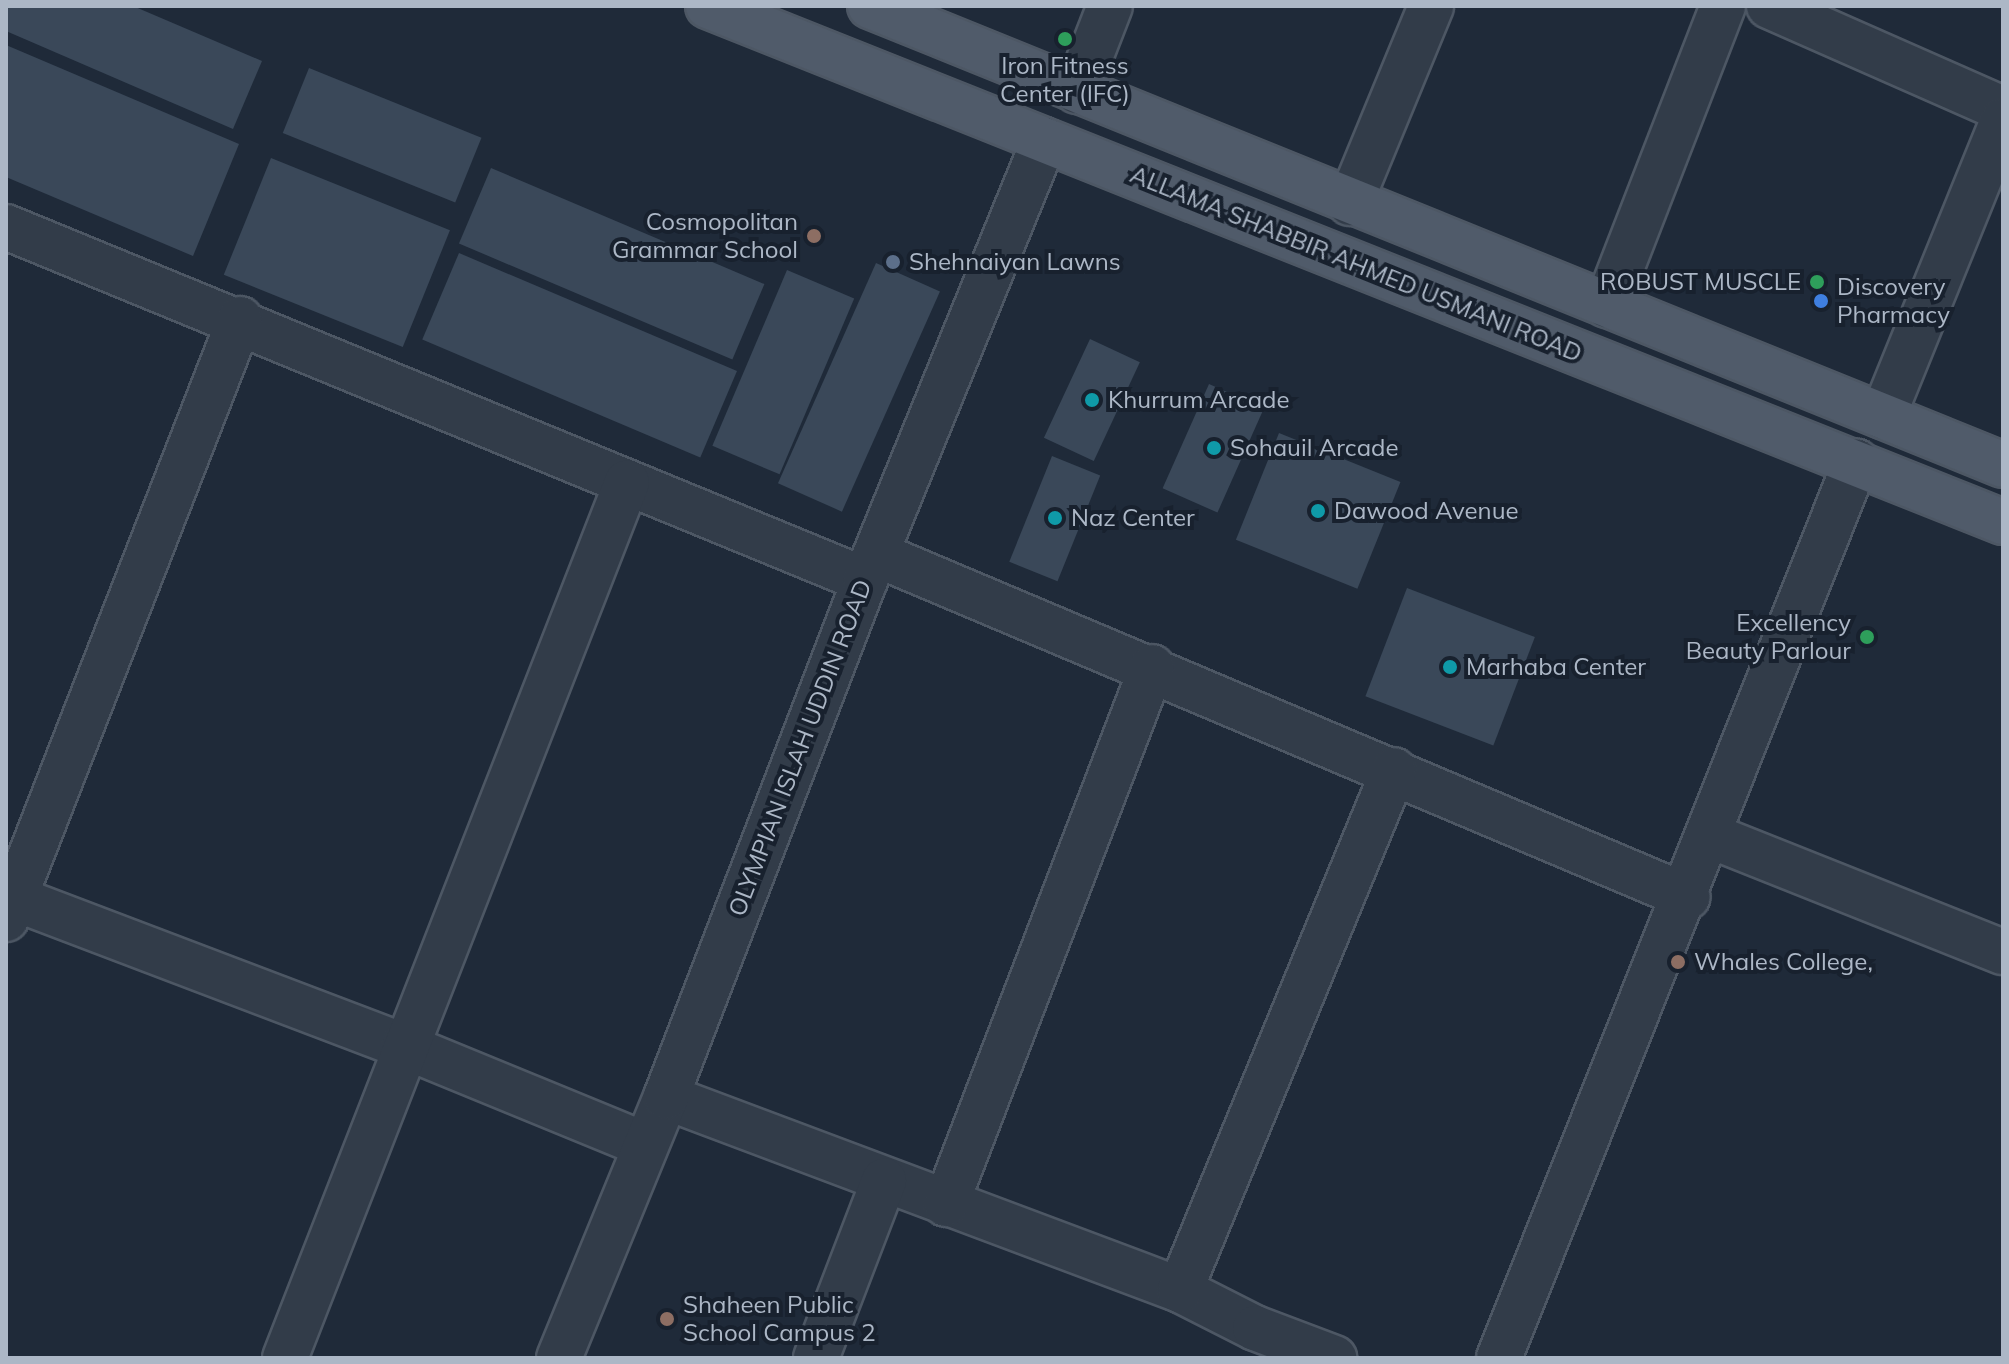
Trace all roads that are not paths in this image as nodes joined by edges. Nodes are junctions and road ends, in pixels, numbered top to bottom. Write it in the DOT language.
graph roads {
  1 [pos="708,6"];
  2 [pos="870,6"];
  3 [pos="1110,6"];
  4 [pos="1431,6"];
  5 [pos="1723,6"];
  6 [pos="1769,6"];
  7 [pos="1077,91"];
  8 [pos="2003,109"];
  9 [pos="2003,120"];
  10 [pos="1045,140"];
  11 [pos="1350,203"];
  12 [pos="6,227"];
  13 [pos="1607,305"];
  14 [pos="240,319"];
  15 [pos="1883,416"];
  16 [pos="1856,462"];
  17 [pos="2003,465"];
  18 [pos="627,482"];
  19 [pos="2003,522"];
  20 [pos="870,567"];
  21 [pos="1152,667"];
  22 [pos="1394,770"];
  23 [pos="1711,836"];
  24 [pos="1688,897"];
  25 [pos="9,904"];
  26 [pos="2003,952"];
  27 [pos="404,1046"];
  28 [pos="666,1097"];
  29 [pos="645,1145"];
  30 [pos="884,1181"];
  31 [pos="946,1204"];
  32 [pos="1180,1290"];
  33 [pos="1249,1343"];
  34 [pos="285,1358"];
  35 [pos="559,1358"];
  36 [pos="816,1358"];
  37 [pos="1334,1358"];
  38 [pos="1499,1358"];
  1 -- 10 [label="main road, ALLAMA SHABBIR AHMED USMANI ROAD"];
  2 -- 7 [label="main road"];
  3 -- 7 [label="street"];
  4 -- 11 [label="street"];
  5 -- 13 [label="street"];
  6 -- 8 [label="street"];
  7 -- 11 [label="main road"];
  9 -- 15 [label="street"];
  10 -- 16 [label="main road, ALLAMA SHABBIR AHMED USMANI ROAD"];
  10 -- 20 [label="street, OLYMPIAN ISLAH UDDIN ROAD"];
  11 -- 13 [label="main road"];
  12 -- 14 [label="street"];
  13 -- 15 [label="main road"];
  14 -- 18 [label="street"];
  14 -- 25 [label="street"];
  15 -- 17 [label="main road"];
  16 -- 19 [label="main road, ALLAMA SHABBIR AHMED USMANI ROAD"];
  16 -- 23 [label="street"];
  18 -- 20 [label="street"];
  18 -- 27 [label="street"];
  20 -- 21 [label="street"];
  20 -- 28 [label="street, OLYMPIAN ISLAH UDDIN ROAD"];
  21 -- 22 [label="street"];
  21 -- 31 [label="street"];
  22 -- 24 [label="street"];
  22 -- 32 [label="street"];
  23 -- 24 [label="street"];
  23 -- 26 [label="street"];
  24 -- 38 [label="street"];
  25 -- 27 [label="street"];
  27 -- 29 [label="street"];
  27 -- 34 [label="street"];
  28 -- 29 [label="street, OLYMPIAN ISLAH UDDIN ROAD"];
  28 -- 30 [label="street"];
  29 -- 35 [label="street, OLYMPIAN ISLAH UDDIN ROAD"];
  30 -- 31 [label="street"];
  30 -- 36 [label="street"];
  31 -- 32 [label="street"];
  32 -- 33 [label="street"];
  33 -- 37 [label="street"];
}
